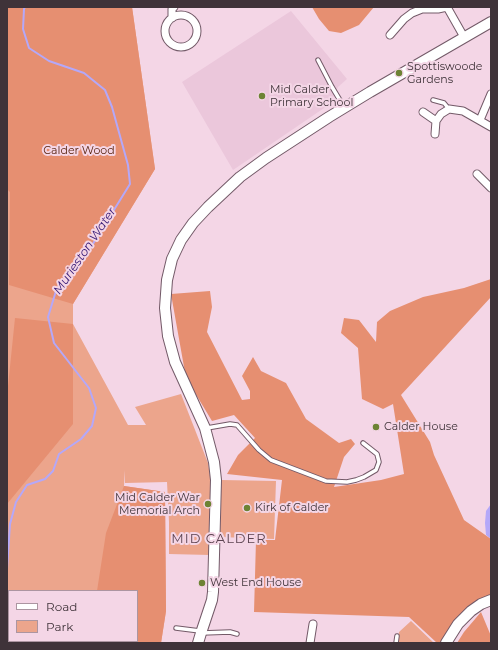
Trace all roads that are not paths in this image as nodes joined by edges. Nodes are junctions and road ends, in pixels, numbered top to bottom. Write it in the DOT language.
graph roads {
  1 [pos="174,7"];
  2 [pos="447,7"];
  3 [pos="172,18"];
  4 [pos="491,22"];
  5 [pos="390,35"];
  6 [pos="464,37"];
  7 [pos="318,60"];
  8 [pos="491,94"];
  9 [pos="433,100"];
  10 [pos="345,108"];
  11 [pos="449,109"];
  12 [pos="423,112"];
  13 [pos="480,120"];
  14 [pos="436,121"];
  15 [pos="491,127"];
  16 [pos="435,134"];
  17 [pos="477,174"];
  18 [pos="491,188"];
  19 [pos="205,428"];
  20 [pos="363,443"];
  21 [pos="491,600"];
  22 [pos="313,624"];
  23 [pos="176,628"];
  24 [pos="237,634"];
  25 [pos="200,636"];
  26 [pos="397,636"];
  27 [pos="310,643"];
  28 [pos="396,643"];
  29 [pos="446,643"];
  1 -- 3 [label="street"];
  2 -- 5 [label="street"];
  2 -- 6 [label="street"];
  3 -- 3 [label="street"];
  4 -- 6 [label="street"];
  6 -- 10 [label="street"];
  7 -- 10 [label="lane"];
  8 -- 13 [label="street"];
  9 -- 11 [label="lane"];
  10 -- 19 [label="street"];
  11 -- 13 [label="street"];
  11 -- 14 [label="street"];
  12 -- 14 [label="street"];
  13 -- 15 [label="street"];
  14 -- 16 [label="street"];
  17 -- 18 [label="street"];
  19 -- 20 [label="lane"];
  19 -- 25 [label="street"];
  21 -- 29 [label="street"];
  22 -- 27 [label="street"];
  23 -- 25 [label="lane"];
  24 -- 25 [label="lane"];
  26 -- 28 [label="lane"];
}
